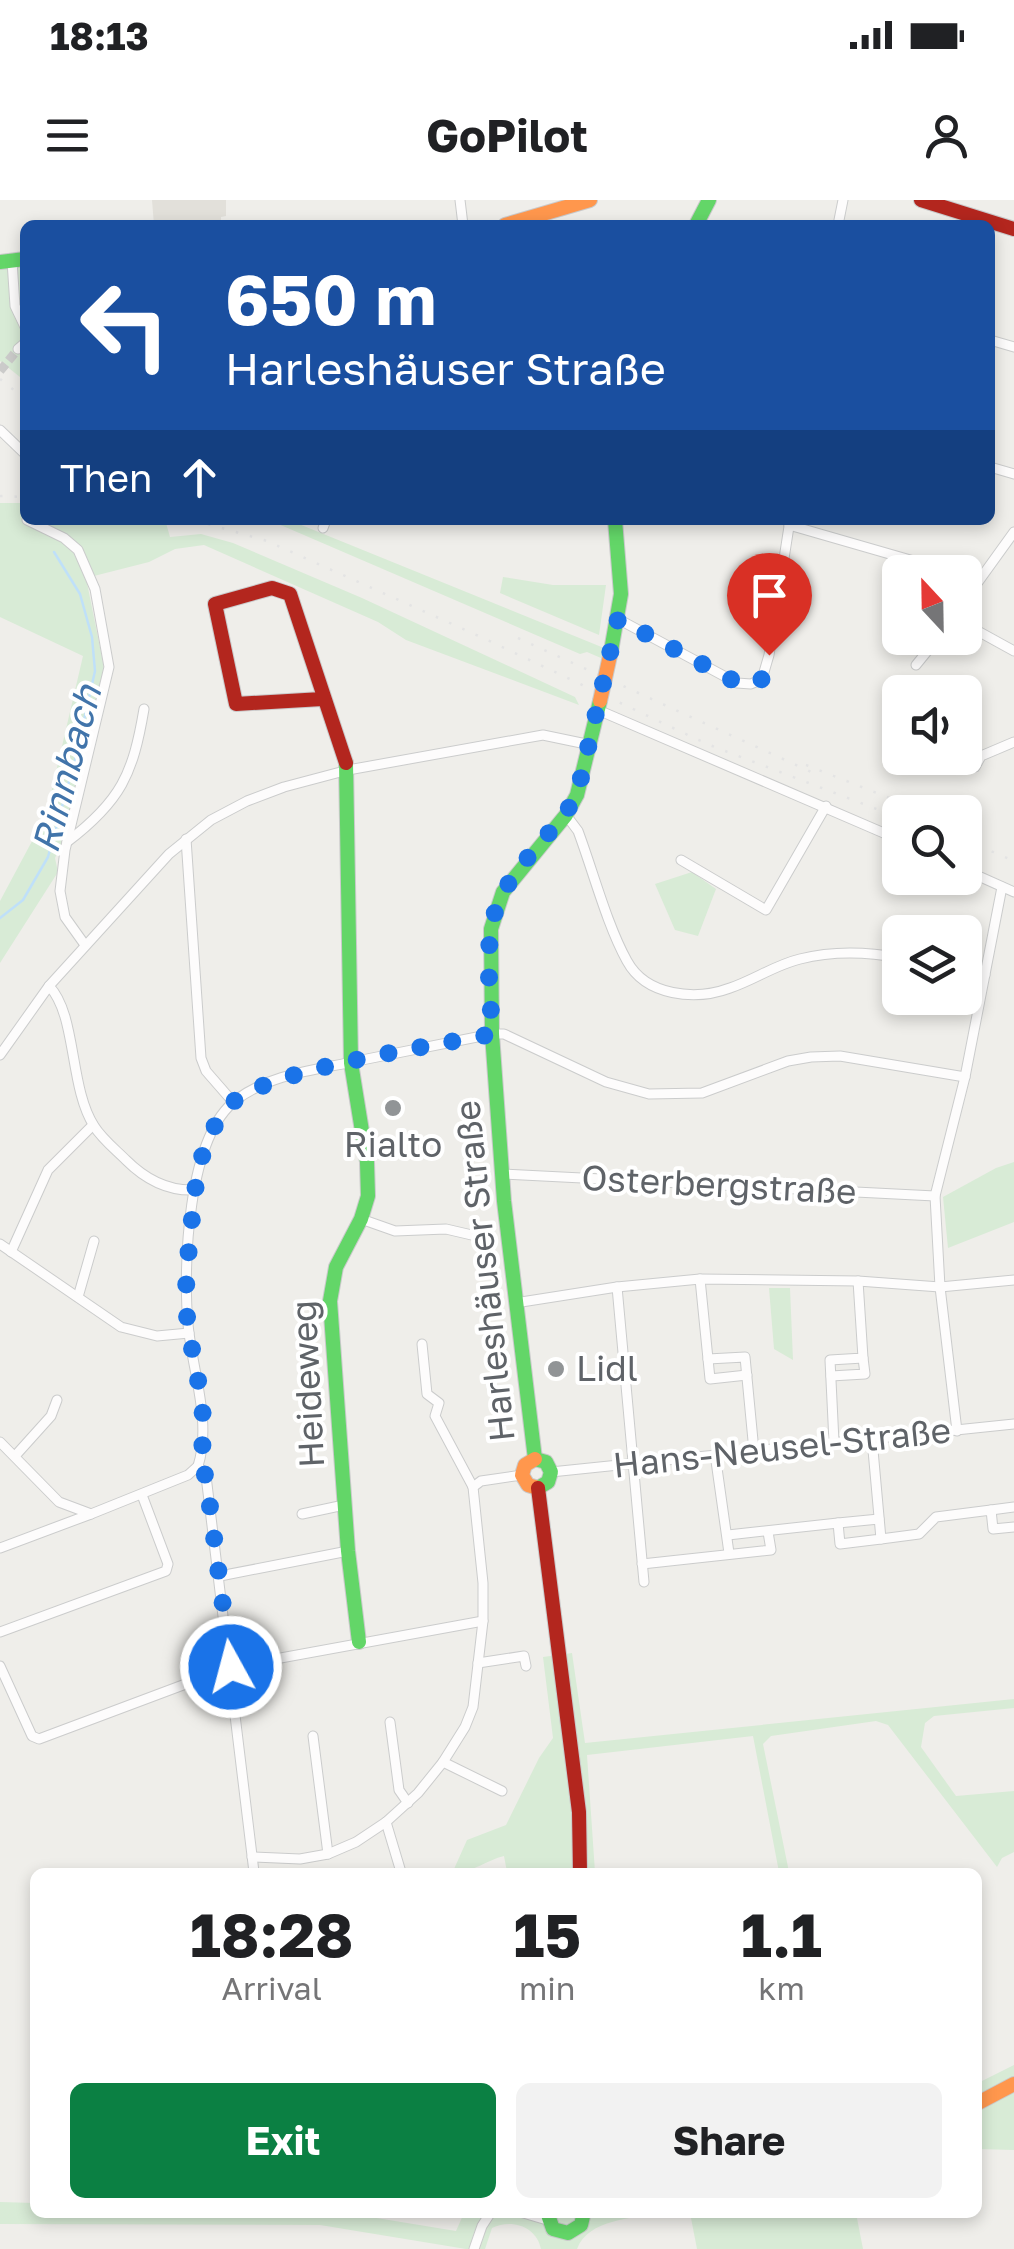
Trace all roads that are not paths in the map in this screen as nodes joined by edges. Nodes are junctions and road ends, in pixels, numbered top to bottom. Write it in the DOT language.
graph roads {
  1 [pos="590,200"];
  2 [pos="922,200"];
  3 [pos="538,220"];
  4 [pos="988,220"];
  5 [pos="12,261"];
  6 [pos="20,316"];
  7 [pos="0,430"];
  8 [pos="20,449"];
  9 [pos="38,525"];
  10 [pos="615,525"];
  11 [pos="790,525"];
  12 [pos="797,525"];
  13 [pos="1014,532"];
  14 [pos="1001,550"];
  15 [pos="896,555"];
  16 [pos="1014,558"];
  17 [pos="982,575"];
  18 [pos="618,619"];
  19 [pos="982,633"];
  20 [pos="1014,651"];
  21 [pos="924,655"];
  22 [pos="916,665"];
  23 [pos="322,698"];
  24 [pos="599,706"];
  25 [pos="144,709"];
  26 [pos="1014,742"];
  27 [pos="591,745"];
  28 [pos="982,756"];
  29 [pos="348,770"];
  30 [pos="826,806"];
  31 [pos="566,815"];
  32 [pos="882,832"];
  33 [pos="186,840"];
  34 [pos="68,842"];
  35 [pos="681,860"];
  36 [pos="982,878"];
  37 [pos="1002,887"];
  38 [pos="1014,892"];
  39 [pos="85,945"];
  40 [pos="882,957"];
  41 [pos="982,973"];
  42 [pos="985,974"];
  43 [pos="49,986"];
  44 [pos="492,1034"];
  45 [pos="0,1055"];
  46 [pos="351,1063"];
  47 [pos="966,1077"];
  48 [pos="232,1102"];
  49 [pos="93,1125"];
  50 [pos="502,1174"];
  51 [pos="194,1190"];
  52 [pos="936,1196"];
  53 [pos="361,1220"];
  54 [pos="476,1236"];
  55 [pos="94,1241"];
  56 [pos="0,1244"];
  57 [pos="12,1252"];
  58 [pos="700,1279"];
  59 [pos="1014,1280"];
  60 [pos="858,1281"];
  61 [pos="617,1287"];
  62 [pos="940,1287"];
  63 [pos="78,1297"];
  64 [pos="515,1303"];
  65 [pos="189,1333"];
  66 [pos="422,1344"];
  67 [pos="863,1358"];
  68 [pos="708,1359"];
  69 [pos="747,1375"];
  70 [pos="832,1376"];
  71 [pos="58,1400"];
  72 [pos="1014,1424"];
  73 [pos="957,1431"];
  74 [pos="872,1438"];
  75 [pos="0,1442"];
  76 [pos="834,1442"];
  77 [pos="754,1451"];
  78 [pos="714,1454"];
  79 [pos="15,1456"];
  80 [pos="535,1460"];
  81 [pos="632,1462"];
  82 [pos="198,1466"];
  83 [pos="551,1472"];
  84 [pos="522,1476"];
  85 [pos="473,1488"];
  86 [pos="536,1488"];
  87 [pos="142,1495"];
  88 [pos="344,1505"];
  89 [pos="1014,1507"];
  90 [pos="991,1510"];
  91 [pos="90,1514"];
  92 [pos="302,1514"];
  93 [pos="879,1519"];
  94 [pos="838,1523"];
  95 [pos="1014,1527"];
  96 [pos="768,1532"];
  97 [pos="728,1535"];
  98 [pos="881,1539"];
  99 [pos="0,1548"];
  100 [pos="348,1552"];
  101 [pos="729,1554"];
  102 [pos="642,1564"];
  103 [pos="220,1576"];
  104 [pos="644,1582"];
  105 [pos="482,1621"];
  106 [pos="0,1632"];
  107 [pos="359,1642"];
  108 [pos="478,1662"];
  109 [pos="0,1666"];
  110 [pos="526,1666"];
  111 [pos="231,1667"];
  112 [pos="390,1722"];
  113 [pos="313,1736"];
  114 [pos="444,1762"];
  115 [pos="502,1791"];
  116 [pos="408,1803"];
  117 [pos="386,1822"];
  118 [pos="328,1854"];
  119 [pos="252,1857"];
  120 [pos="300,1859"];
  121 [pos="253,1868"];
  122 [pos="302,1868"];
  123 [pos="401,1868"];
  124 [pos="580,1868"];
  125 [pos="1014,2084"];
  126 [pos="982,2101"];
  127 [pos="488,2218"];
  128 [pos="548,2218"];
  129 [pos="586,2218"];
  130 [pos="562,2241"];
  131 [pos="474,2249"];
  1 -- 3 [label="street"];
  2 -- 4 [label="street"];
  5 -- 6 [label="street"];
  7 -- 8 [label="street"];
  9 -- 34 [label="street"];
  10 -- 18 [label="street, Harleshäuser Straße"];
  11 -- 18 [label="street"];
  12 -- 15 [label="street"];
  13 -- 14 [label="street"];
  14 -- 16 [label="street"];
  14 -- 17 [label="street"];
  18 -- 24 [label="street, Harleshäuser Straße, bridge"];
  19 -- 20 [label="street"];
  21 -- 22 [label="street"];
  23 -- 23 [label="street, Heideweg"];
  23 -- 29 [label="street, Heideweg"];
  24 -- 27 [label="street, Harleshäuser Straße"];
  24 -- 30 [label="street"];
  25 -- 34 [label="street"];
  26 -- 28 [label="street"];
  27 -- 29 [label="street"];
  27 -- 31 [label="street, Harleshäuser Straße"];
  29 -- 33 [label="street"];
  29 -- 46 [label="street, Heideweg"];
  30 -- 32 [label="street"];
  30 -- 35 [label="street"];
  31 -- 40 [label="street"];
  31 -- 44 [label="street, Harleshäuser Straße"];
  33 -- 39 [label="street"];
  33 -- 48 [label="street"];
  34 -- 39 [label="street"];
  36 -- 37 [label="street"];
  37 -- 38 [label="street"];
  37 -- 42 [label="street"];
  39 -- 43 [label="street"];
  41 -- 42 [label="street"];
  42 -- 47 [label="street"];
  43 -- 45 [label="street"];
  43 -- 49 [label="street"];
  44 -- 46 [label="street"];
  44 -- 47 [label="street"];
  44 -- 50 [label="street, Harleshäuser Straße"];
  46 -- 48 [label="street"];
  46 -- 53 [label="street, Heideweg"];
  47 -- 52 [label="street"];
  48 -- 51 [label="street"];
  49 -- 51 [label="street"];
  49 -- 57 [label="street"];
  50 -- 52 [label="street, Osterbergstraße"];
  50 -- 64 [label="street, Harleshäuser Straße"];
  51 -- 65 [label="street"];
  52 -- 62 [label="street"];
  53 -- 54 [label="street"];
  53 -- 88 [label="street, Heideweg"];
  55 -- 63 [label="street"];
  56 -- 57 [label="street"];
  57 -- 63 [label="street"];
  58 -- 60 [label="street"];
  58 -- 61 [label="street"];
  58 -- 68 [label="street"];
  59 -- 62 [label="street"];
  60 -- 62 [label="street"];
  60 -- 67 [label="street"];
  61 -- 64 [label="street"];
  61 -- 81 [label="street"];
  62 -- 73 [label="street"];
  63 -- 65 [label="street"];
  64 -- 80 [label="street, Harleshäuser Straße"];
  65 -- 82 [label="street"];
  66 -- 85 [label="street"];
  67 -- 70 [label="street"];
  67 -- 70 [label="street"];
  68 -- 69 [label="street"];
  68 -- 69 [label="street"];
  69 -- 77 [label="street"];
  70 -- 76 [label="street"];
  71 -- 79 [label="street"];
  72 -- 73 [label="street, Hans-Neusel-Straße"];
  73 -- 74 [label="street, Hans-Neusel-Straße"];
  74 -- 76 [label="street, Hans-Neusel-Straße"];
  74 -- 93 [label="street"];
  75 -- 79 [label="street"];
  76 -- 77 [label="street, Hans-Neusel-Straße"];
  77 -- 78 [label="street, Hans-Neusel-Straße"];
  78 -- 81 [label="street, Hans-Neusel-Straße"];
  78 -- 97 [label="street"];
  79 -- 91 [label="street"];
  80 -- 83 [label="street"];
  80 -- 84 [label="street"];
  81 -- 83 [label="street, Hans-Neusel-Straße"];
  81 -- 102 [label="street"];
  82 -- 87 [label="street"];
  82 -- 103 [label="street"];
  83 -- 86 [label="street"];
  84 -- 85 [label="street"];
  84 -- 86 [label="street"];
  85 -- 105 [label="street"];
  86 -- 124 [label="street, Harleshäuser Straße"];
  87 -- 91 [label="street"];
  87 -- 106 [label="street"];
  88 -- 92 [label="street"];
  88 -- 100 [label="street, Heideweg"];
  89 -- 90 [label="street"];
  90 -- 95 [label="street"];
  90 -- 98 [label="street"];
  91 -- 99 [label="street"];
  93 -- 94 [label="street"];
  93 -- 98 [label="street"];
  94 -- 96 [label="street"];
  94 -- 98 [label="street"];
  96 -- 97 [label="street"];
  96 -- 101 [label="street"];
  97 -- 101 [label="street"];
  100 -- 103 [label="street"];
  100 -- 107 [label="street, Heideweg"];
  101 -- 102 [label="street"];
  102 -- 104 [label="street"];
  103 -- 111 [label="street"];
  105 -- 107 [label="street"];
  105 -- 108 [label="street"];
  107 -- 111 [label="street"];
  108 -- 110 [label="street"];
  108 -- 114 [label="street"];
  109 -- 111 [label="street"];
  111 -- 119 [label="street"];
  112 -- 116 [label="street"];
  113 -- 118 [label="street"];
  114 -- 115 [label="street"];
  114 -- 116 [label="street"];
  116 -- 117 [label="street"];
  117 -- 118 [label="street"];
  117 -- 123 [label="street"];
  118 -- 120 [label="street"];
  119 -- 120 [label="street"];
  119 -- 121 [label="street"];
  120 -- 122 [label="street"];
  125 -- 126 [label="street"];
  127 -- 131 [label="street"];
  128 -- 130 [label="street"];
  129 -- 130 [label="street"];
}
